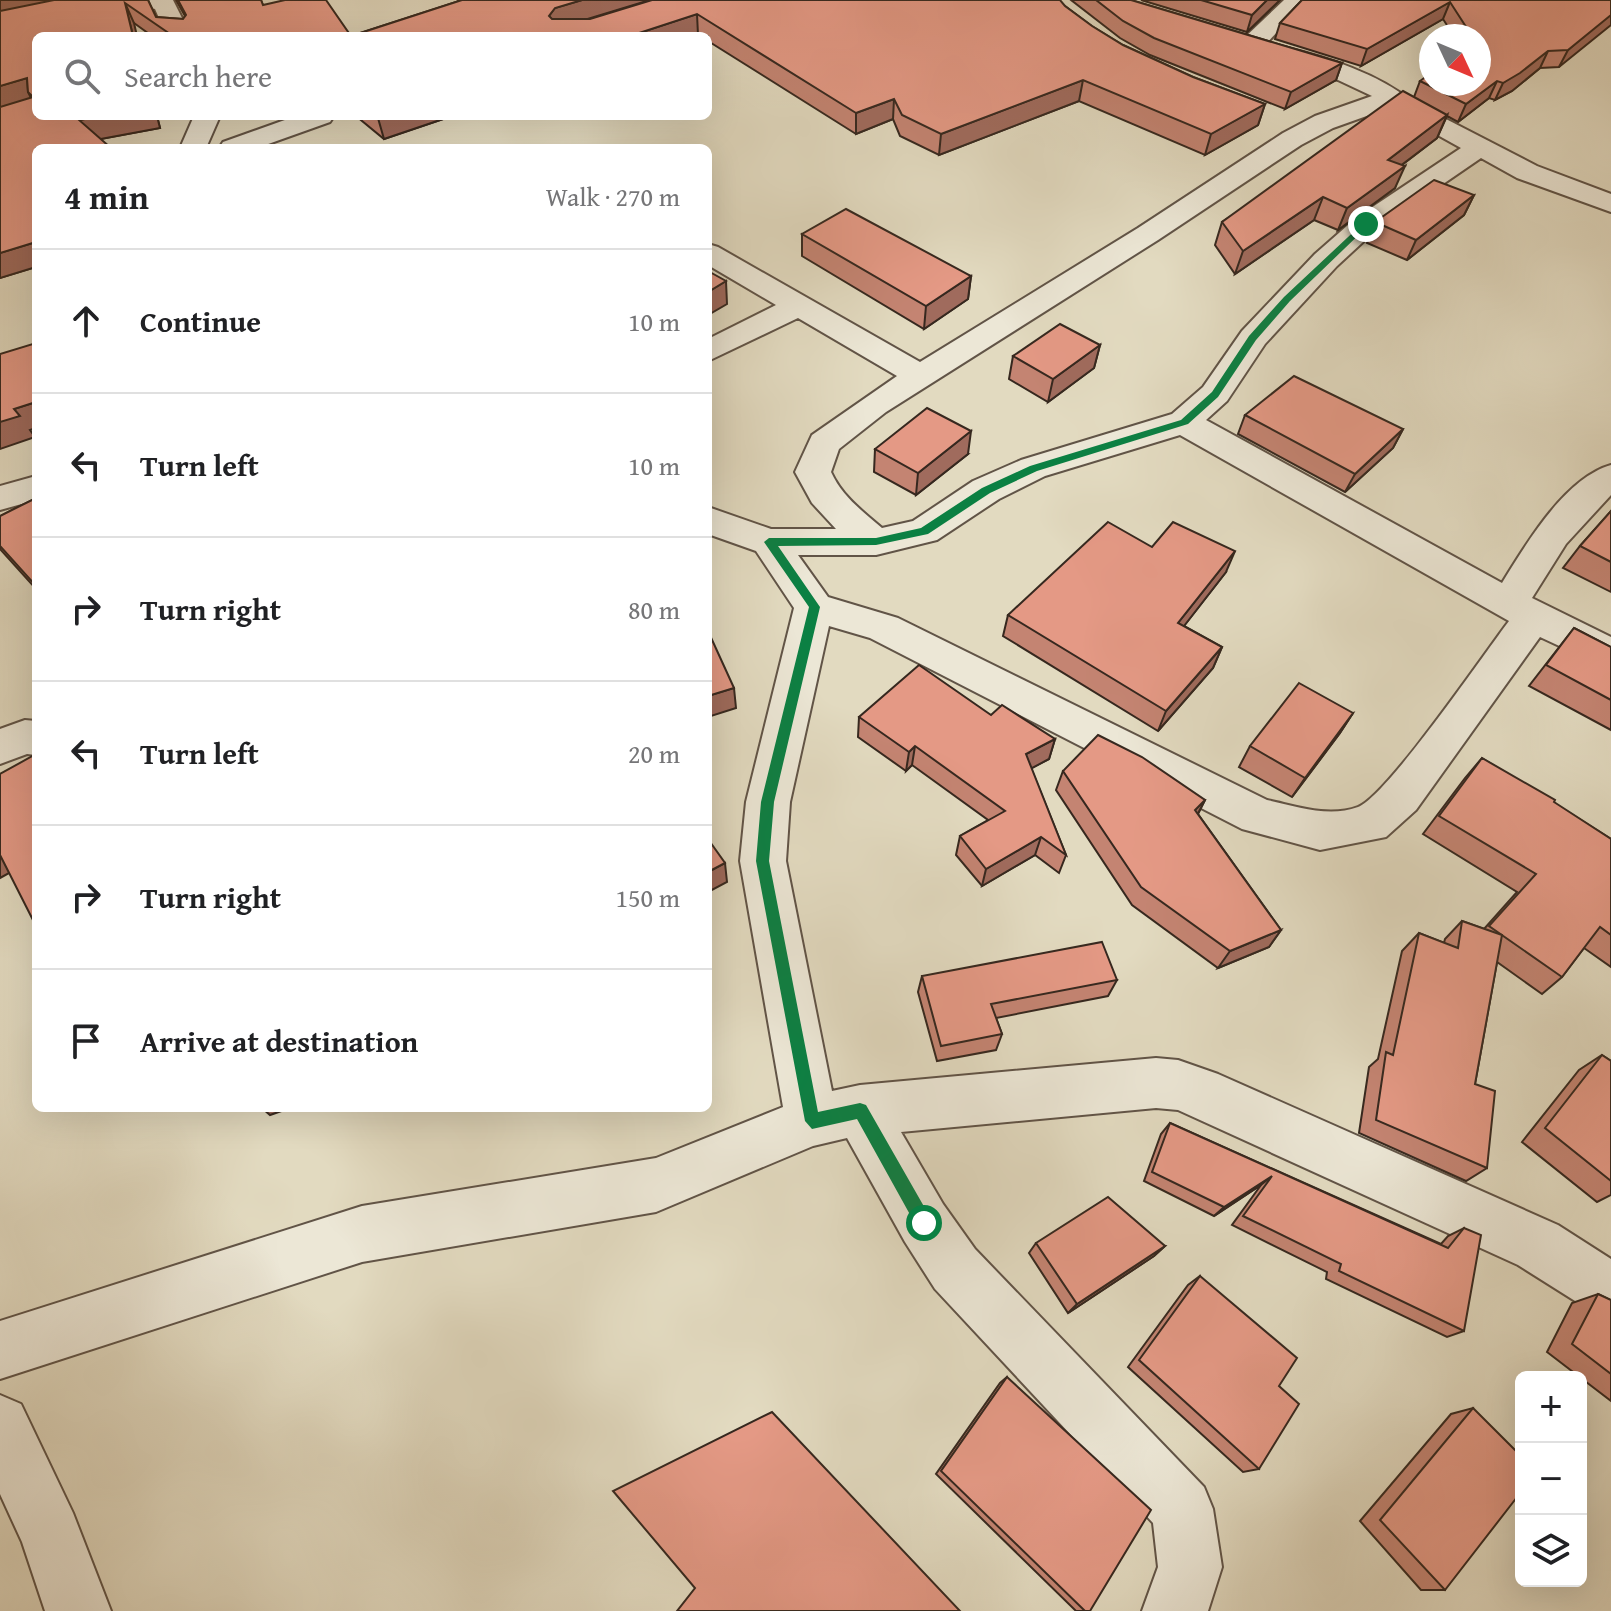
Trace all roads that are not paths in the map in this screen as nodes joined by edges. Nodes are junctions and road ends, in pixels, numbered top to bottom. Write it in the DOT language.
graph roads {
  1 [pos="146,0"];
  2 [pos="1297,0"];
  3 [pos="177,32"];
  4 [pos="1227,35"];
  5 [pos="1252,44"];
  6 [pos="1394,97"];
  7 [pos="1278,119"];
  8 [pos="205,120"];
  9 [pos="310,120"];
  10 [pos="1308,131"];
  11 [pos="195,144"];
  12 [pos="243,144"];
  13 [pos="1480,147"];
  14 [pos="1611,204"];
  15 [pos="712,255"];
  16 [pos="799,306"];
  17 [pos="712,349"];
  18 [pos="920,376"];
  19 [pos="1184,422"];
  20 [pos="1611,477"];
  21 [pos="32,489"];
  22 [pos="0,498"];
  23 [pos="712,521"];
  24 [pos="769,542"];
  25 [pos="876,542"];
  26 [pos="814,607"];
  27 [pos="1522,610"];
  28 [pos="1611,655"];
  29 [pos="32,738"];
  30 [pos="0,747"];
  31 [pos="836,1116"];
  32 [pos="1611,1291"];
  33 [pos="0,1350"];
  34 [pos="0,1425"];
  35 [pos="78,1611"];
  36 [pos="1175,1611"];
  1 -- 3 [label="street"];
  2 -- 5 [label="street"];
  4 -- 5 [label="street"];
  5 -- 6 [label="street"];
  6 -- 10 [label="street"];
  6 -- 13 [label="street"];
  7 -- 10 [label="street"];
  8 -- 11 [label="street"];
  9 -- 12 [label="street"];
  10 -- 18 [label="street"];
  13 -- 14 [label="street"];
  13 -- 19 [label="street"];
  15 -- 16 [label="street"];
  16 -- 17 [label="street"];
  16 -- 18 [label="street"];
  18 -- 25 [label="street"];
  19 -- 25 [label="street"];
  19 -- 27 [label="street"];
  20 -- 27 [label="street"];
  21 -- 22 [label="street"];
  23 -- 24 [label="street"];
  24 -- 25 [label="street"];
  24 -- 26 [label="street"];
  26 -- 27 [label="street"];
  26 -- 31 [label="street"];
  27 -- 28 [label="street"];
  29 -- 30 [label="street"];
  31 -- 32 [label="street"];
  31 -- 33 [label="street"];
  31 -- 36 [label="street"];
  34 -- 35 [label="street"];
}
